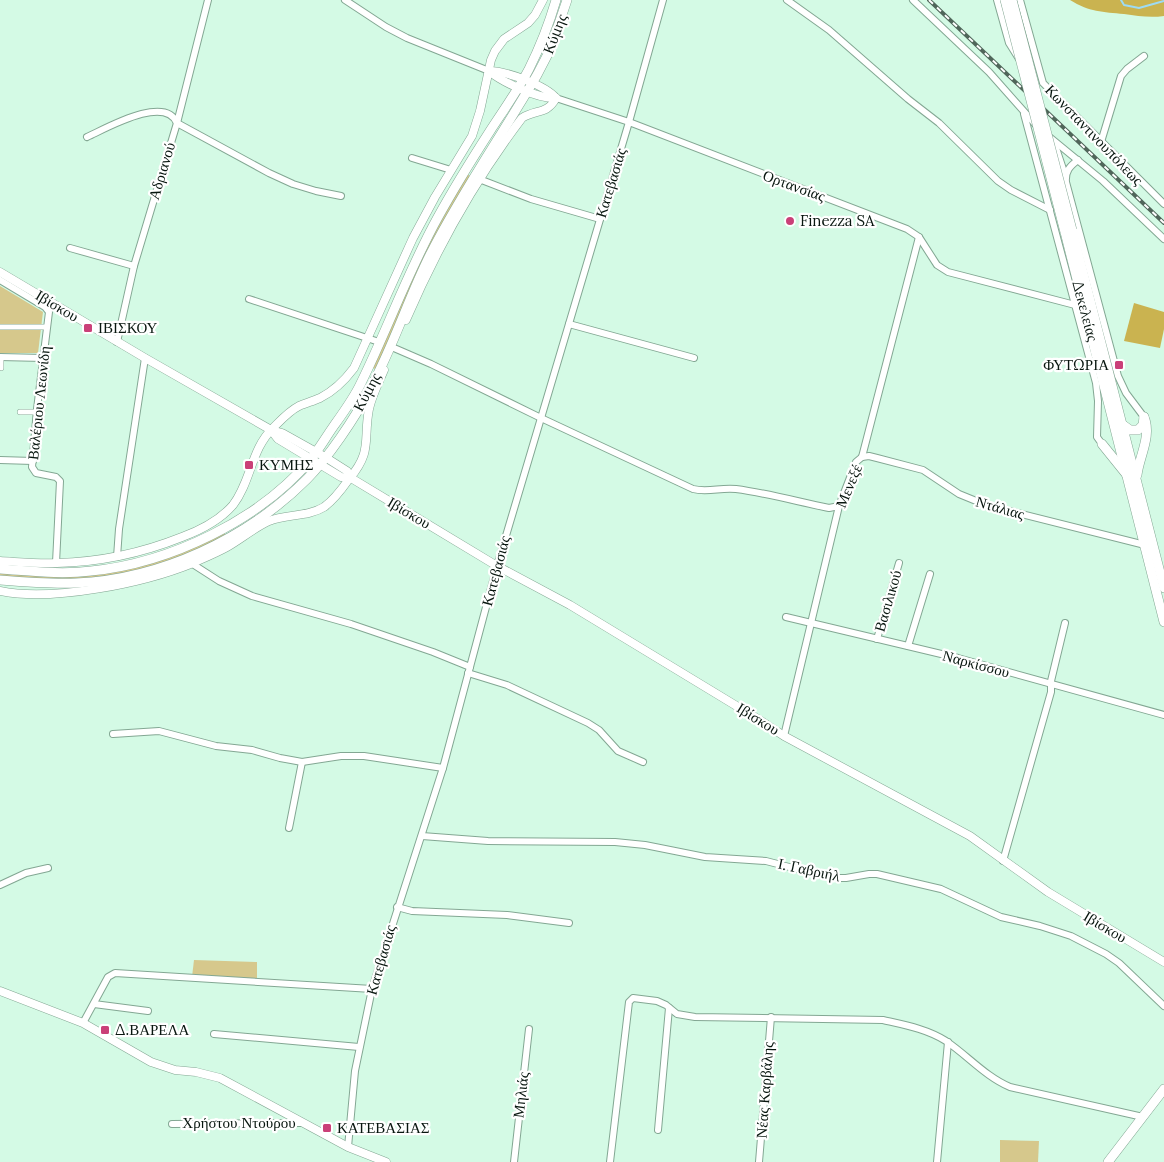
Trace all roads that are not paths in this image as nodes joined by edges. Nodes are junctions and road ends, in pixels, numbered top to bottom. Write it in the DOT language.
graph roads {
  1 [pos="208,0"];
  2 [pos="345,0"];
  3 [pos="543,0"];
  4 [pos="556,0"];
  5 [pos="567,0"];
  6 [pos="663,0"];
  7 [pos="787,0"];
  8 [pos="913,0"];
  9 [pos="997,0"];
  10 [pos="1005,0"];
  11 [pos="1012,0"];
  12 [pos="1020,0"];
  13 [pos="1034,52"];
  14 [pos="1144,56"];
  15 [pos="1023,64"];
  16 [pos="489,71"];
  17 [pos="520,83"];
  18 [pos="1043,83"];
  19 [pos="530,87"];
  20 [pos="556,98"];
  21 [pos="1023,112"];
  22 [pos="629,122"];
  23 [pos="177,123"];
  24 [pos="87,137"];
  25 [pos="1053,139"];
  26 [pos="1101,142"];
  27 [pos="412,158"];
  28 [pos="1078,160"];
  29 [pos="451,170"];
  30 [pos="1066,176"];
  31 [pos="480,179"];
  32 [pos="342,196"];
  33 [pos="1164,204"];
  34 [pos="1050,210"];
  35 [pos="600,219"];
  36 [pos="1068,231"];
  37 [pos="919,237"];
  38 [pos="1164,239"];
  39 [pos="70,248"];
  40 [pos="134,266"];
  41 [pos="0,272"];
  42 [pos="0,280"];
  43 [pos="248,299"];
  44 [pos="1075,305"];
  45 [pos="569,324"];
  46 [pos="0,327"];
  47 [pos="47,327"];
  48 [pos="369,338"];
  49 [pos="117,342"];
  50 [pos="379,342"];
  51 [pos="394,348"];
  52 [pos="0,357"];
  53 [pos="43,358"];
  54 [pos="145,358"];
  55 [pos="694,358"];
  56 [pos="1,368"];
  57 [pos="20,412"];
  58 [pos="36,412"];
  59 [pos="1144,417"];
  60 [pos="541,418"];
  61 [pos="1122,425"];
  62 [pos="271,430"];
  63 [pos="1117,433"];
  64 [pos="1102,444"];
  65 [pos="313,456"];
  66 [pos="3,458"];
  67 [pos="862,458"];
  68 [pos="33,461"];
  69 [pos="322,461"];
  70 [pos="351,478"];
  71 [pos="1132,479"];
  72 [pos="839,506"];
  73 [pos="1145,545"];
  74 [pos="117,557"];
  75 [pos="0,561"];
  76 [pos="56,563"];
  77 [pos="192,563"];
  78 [pos="899,563"];
  79 [pos="496,566"];
  80 [pos="0,569"];
  81 [pos="930,574"];
  82 [pos="0,580"];
  83 [pos="1164,588"];
  84 [pos="0,591"];
  85 [pos="786,617"];
  86 [pos="1164,622"];
  87 [pos="812,623"];
  88 [pos="1065,623"];
  89 [pos="877,639"];
  90 [pos="908,646"];
  91 [pos="469,670"];
  92 [pos="1051,684"];
  93 [pos="1164,715"];
  94 [pos="113,734"];
  95 [pos="784,736"];
  96 [pos="302,762"];
  97 [pos="643,762"];
  98 [pos="442,768"];
  99 [pos="289,828"];
  100 [pos="422,836"];
  101 [pos="1003,861"];
  102 [pos="48,868"];
  103 [pos="0,885"];
  104 [pos="397,907"];
  105 [pos="569,923"];
  106 [pos="1164,962"];
  107 [pos="372,989"];
  108 [pos="0,991"];
  109 [pos="94,1004"];
  110 [pos="1164,1006"];
  111 [pos="670,1008"];
  112 [pos="148,1011"];
  113 [pos="771,1018"];
  114 [pos="83,1023"];
  115 [pos="529,1029"];
  116 [pos="214,1034"];
  117 [pos="948,1042"];
  118 [pos="359,1047"];
  119 [pos="1164,1089"];
  120 [pos="1143,1117"];
  121 [pos="305,1123"];
  122 [pos="172,1124"];
  123 [pos="658,1130"];
  124 [pos="348,1146"];
  125 [pos="386,1162"];
  126 [pos="514,1162"];
  127 [pos="610,1162"];
  128 [pos="759,1162"];
  129 [pos="938,1162"];
  130 [pos="1108,1162"];
  1 -- 23 [label="street, Αδριανού"];
  2 -- 16 [label="street"];
  3 -- 16 [label="street"];
  4 -- 17 [label="main road, Κύμης"];
  5 -- 19 [label="main road, Κύμης"];
  6 -- 22 [label="street, Κατεβασιάς"];
  7 -- 34 [label="street"];
  8 -- 21 [label="street"];
  9 -- 15 [label="street"];
  10 -- 36 [label="main road, Δεκελείας, bridge"];
  11 -- 36 [label="main road, Δεκελείας, bridge"];
  12 -- 13 [label="street, Κωνσταντινουπόλεως"];
  13 -- 15 [label="street"];
  13 -- 18 [label="street, Κωνσταντινουπόλεως"];
  14 -- 26 [label="street"];
  15 -- 18 [label="street"];
  16 -- 17 [label="street"];
  16 -- 29 [label="street"];
  17 -- 19 [label="street"];
  17 -- 50 [label="main road, Κύμης"];
  18 -- 26 [label="street, Κωνσταντινουπόλεως"];
  19 -- 20 [label="street"];
  19 -- 69 [label="main road, Κύμης"];
  20 -- 22 [label="street, Ορτανσίας"];
  20 -- 31 [label="street"];
  21 -- 25 [label="street"];
  21 -- 34 [label="street"];
  22 -- 35 [label="street, Κατεβασιάς"];
  22 -- 37 [label="street, Ορτανσίας"];
  23 -- 24 [label="street"];
  23 -- 32 [label="street"];
  23 -- 40 [label="street, Αδριανού"];
  25 -- 28 [label="street"];
  25 -- 30 [label="street"];
  26 -- 33 [label="street, Κωνσταντινουπόλεως"];
  27 -- 29 [label="street"];
  28 -- 30 [label="street"];
  28 -- 38 [label="street"];
  29 -- 48 [label="street"];
  30 -- 59 [label="street"];
  31 -- 35 [label="street"];
  31 -- 51 [label="street"];
  34 -- 44 [label="street"];
  35 -- 45 [label="street, Κατεβασιάς"];
  36 -- 61 [label="main road, Δεκελείας"];
  36 -- 63 [label="main road, Δεκελείας"];
  37 -- 44 [label="street, Ορτανσίας"];
  37 -- 67 [label="street, Μενεξέ"];
  39 -- 40 [label="street"];
  40 -- 49 [label="street, Αδριανού"];
  41 -- 49 [label="street, Ιβίσκου"];
  42 -- 47 [label="street, Βαλέριου Λεωνίδη"];
  43 -- 48 [label="street"];
  44 -- 64 [label="street"];
  45 -- 55 [label="street"];
  45 -- 60 [label="street, Κατεβασιάς"];
  46 -- 47 [label="street"];
  47 -- 53 [label="street, Βαλέριου Λεωνίδη"];
  48 -- 50 [label="street"];
  48 -- 62 [label="street"];
  49 -- 54 [label="street, Ιβίσκου"];
  50 -- 65 [label="main road, Κύμης"];
  51 -- 60 [label="street"];
  51 -- 70 [label="street"];
  52 -- 53 [label="street"];
  52 -- 56 [label="street"];
  53 -- 58 [label="street, Βαλέριου Λεωνίδη"];
  54 -- 62 [label="street, Ιβίσκου"];
  54 -- 74 [label="street"];
  57 -- 58 [label="street"];
  58 -- 68 [label="street, Βαλέριου Λεωνίδη"];
  59 -- 61 [label="main road"];
  59 -- 71 [label="main road"];
  60 -- 72 [label="street"];
  60 -- 79 [label="street, Κατεβασιάς"];
  61 -- 71 [label="main road, Δεκελείας"];
  62 -- 65 [label="street, Ιβίσκου"];
  62 -- 74 [label="street"];
  63 -- 64 [label="main road"];
  63 -- 71 [label="main road, Δεκελείας"];
  64 -- 71 [label="main road"];
  65 -- 69 [label="street, Ιβίσκου"];
  65 -- 80 [label="main road, Κύμης"];
  66 -- 68 [label="street"];
  67 -- 72 [label="street, Μενεξέ"];
  67 -- 73 [label="street, Ντάλιας"];
  68 -- 76 [label="street, Βαλέριου Λεωνίδη"];
  69 -- 70 [label="street, Ιβίσκου"];
  69 -- 82 [label="main road, Κύμης"];
  70 -- 77 [label="street"];
  70 -- 79 [label="street, Ιβίσκου"];
  71 -- 73 [label="main road, Δεκελείας"];
  71 -- 83 [label="main road, Δεκελείας"];
  72 -- 87 [label="street, Μενεξέ"];
  73 -- 86 [label="main road, Δεκελείας"];
  74 -- 76 [label="street"];
  75 -- 76 [label="street"];
  77 -- 84 [label="street"];
  77 -- 91 [label="street"];
  78 -- 89 [label="street, Βασιλικού"];
  79 -- 91 [label="street, Κατεβασιάς"];
  79 -- 95 [label="street, Ιβίσκου"];
  81 -- 90 [label="street"];
  85 -- 87 [label="street, Ναρκίσσου"];
  87 -- 89 [label="street, Ναρκίσσου"];
  87 -- 95 [label="street, Μενεξέ"];
  88 -- 92 [label="street"];
  89 -- 90 [label="street, Ναρκίσσου"];
  90 -- 92 [label="street, Ναρκίσσου"];
  91 -- 97 [label="street"];
  91 -- 98 [label="street, Κατεβασιάς"];
  92 -- 93 [label="street, Ναρκίσσου"];
  92 -- 101 [label="street"];
  94 -- 96 [label="street"];
  95 -- 101 [label="street, Ιβίσκου"];
  96 -- 98 [label="street"];
  96 -- 99 [label="street"];
  98 -- 100 [label="street, Κατεβασιάς"];
  100 -- 104 [label="street, Κατεβασιάς"];
  100 -- 110 [label="street, Ι. Γαβριήλ"];
  101 -- 106 [label="street, Ιβίσκου"];
  102 -- 103 [label="street"];
  104 -- 105 [label="street"];
  104 -- 107 [label="street, Κατεβασιάς"];
  107 -- 109 [label="street"];
  107 -- 118 [label="street, Κατεβασιάς"];
  108 -- 114 [label="street"];
  109 -- 112 [label="street"];
  109 -- 114 [label="street"];
  111 -- 113 [label="street"];
  111 -- 123 [label="street"];
  111 -- 127 [label="street"];
  113 -- 117 [label="street"];
  113 -- 128 [label="street, Νέας Καρβάλης"];
  114 -- 121 [label="street"];
  115 -- 126 [label="street, Μηλιάς"];
  116 -- 118 [label="street"];
  117 -- 120 [label="street"];
  117 -- 129 [label="street"];
  118 -- 124 [label="street, Κατεβασιάς"];
  119 -- 120 [label="main road"];
  120 -- 130 [label="main road"];
  121 -- 122 [label="street, Χρήστου Ντούρου"];
  121 -- 124 [label="street"];
  124 -- 125 [label="street"];
}
